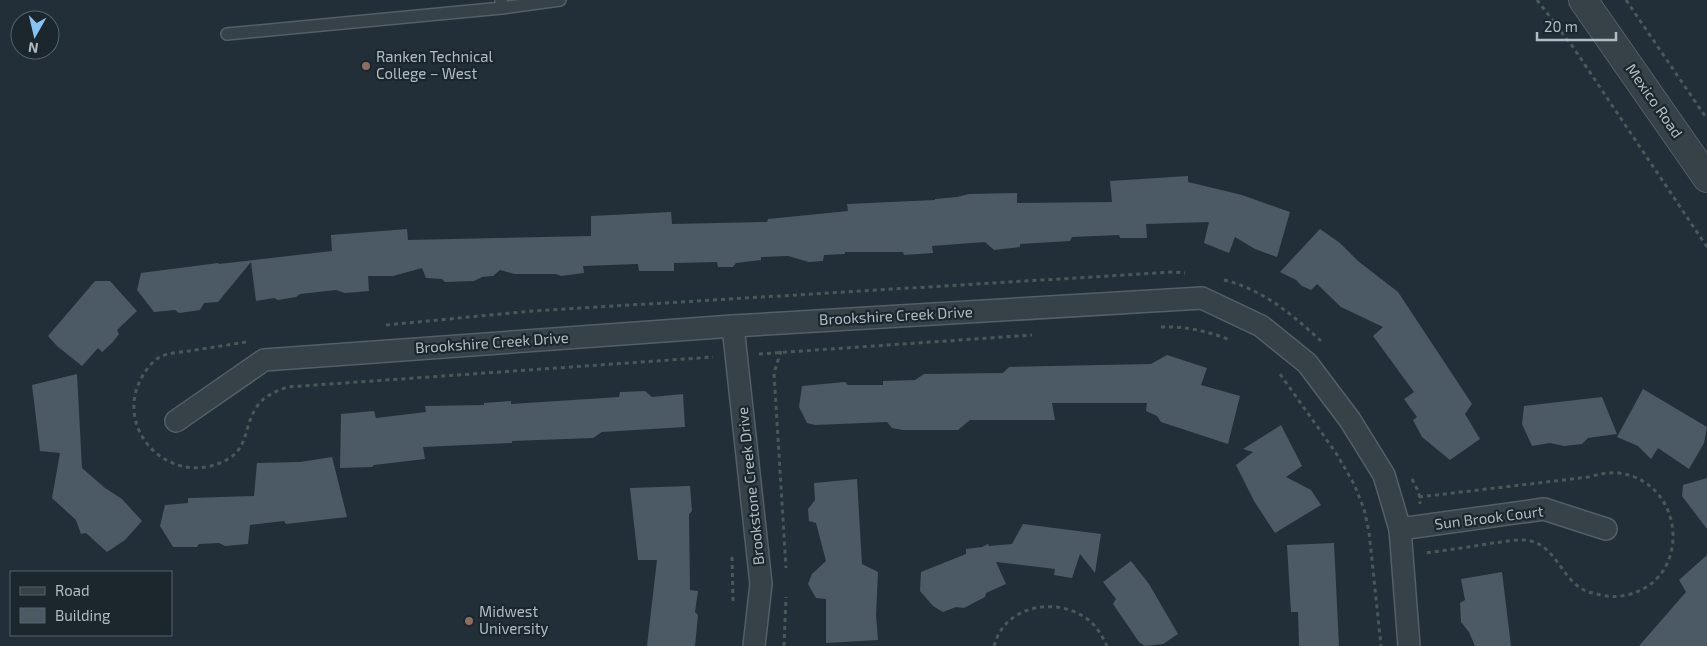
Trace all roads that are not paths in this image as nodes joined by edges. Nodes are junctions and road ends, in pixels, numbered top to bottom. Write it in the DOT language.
graph roads {
  1 [pos="560,0"];
  2 [pos="1583,0"];
  3 [pos="501,4"];
  4 [pos="227,34"];
  5 [pos="1707,178"];
  6 [pos="734,326"];
  7 [pos="176,421"];
  8 [pos="1400,529"];
  9 [pos="1606,529"];
  10 [pos="754,646"];
  11 [pos="1409,646"];
  1 -- 3 [label="lane"];
  2 -- 5 [label="street, Mexico Road"];
  3 -- 4 [label="lane"];
  6 -- 7 [label="street, Brookshire Creek Drive"];
  6 -- 8 [label="street, Brookshire Creek Drive"];
  6 -- 10 [label="street, Brookstone Creek Drive"];
  8 -- 9 [label="street, Sun Brook Court"];
  8 -- 11 [label="street, Brookshire Creek Drive"];
}
